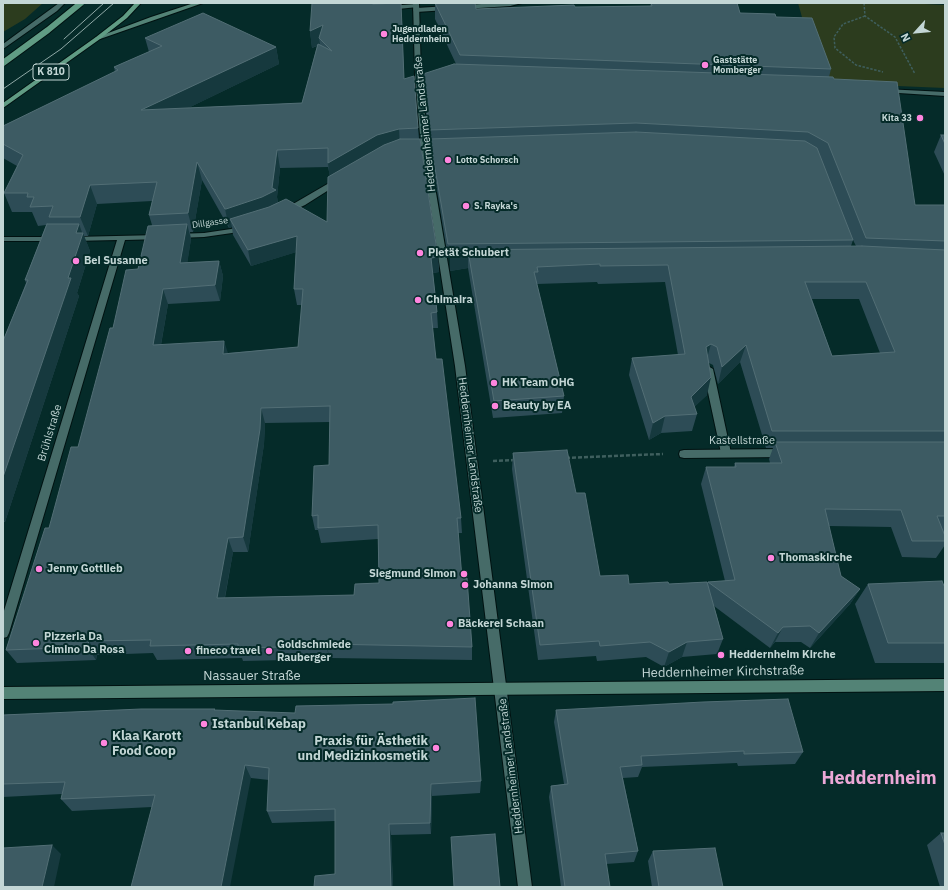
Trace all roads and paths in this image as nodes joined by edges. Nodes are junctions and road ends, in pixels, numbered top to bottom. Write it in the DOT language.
graph roads {
  1 [pos="62,3"];
  2 [pos="81,3"];
  3 [pos="138,3"];
  4 [pos="200,3"];
  5 [pos="519,3"];
  6 [pos="864,3"];
  7 [pos="510,4"];
  8 [pos="416,7"];
  9 [pos="378,9"];
  10 [pos="865,16"];
  11 [pos="98,38"];
  12 [pos="3,47"];
  13 [pos="3,63"];
  14 [pos="888,73"];
  15 [pos="909,76"];
  16 [pos="874,91"];
  17 [pos="945,94"];
  18 [pos="3,106"];
  19 [pos="455,148"];
  20 [pos="425,149"];
  21 [pos="400,151"];
  22 [pos="346,176"];
  23 [pos="275,216"];
  24 [pos="254,224"];
  25 [pos="3,239"];
  26 [pos="120,239"];
  27 [pos="455,263"];
  28 [pos="444,264"];
  29 [pos="707,366"];
  30 [pos="726,453"];
  31 [pos="796,453"];
  32 [pos="684,454"];
  33 [pos="558,459"];
  34 [pos="519,460"];
  35 [pos="488,462"];
  36 [pos="3,633"];
  37 [pos="945,685"];
  38 [pos="501,689"];
  39 [pos="3,693"];
  40 [pos="525,887"];
  1 -- 12 [label="street"];
  2 -- 13 [label="main road, bridge"];
  3 -- 11 [label="main road, K 810"];
  4 -- 11 [label="street"];
  5 -- 7 [label="street"];
  6 -- 10 [label="path"];
  7 -- 8 [label="street"];
  8 -- 9 [label="street"];
  8 -- 20 [label="street, Heddernheimer Landstraße"];
  10 -- 14 [label="path"];
  10 -- 15 [label="path"];
  11 -- 18 [label="main road, K 810"];
  16 -- 17 [label="street"];
  19 -- 20 [label="street"];
  20 -- 21 [label="street"];
  20 -- 28 [label="street, Heddernheimer Landstraße"];
  22 -- 23 [label="street"];
  24 -- 26 [label="street, Dillgasse"];
  25 -- 26 [label="street, Dillgasse"];
  26 -- 36 [label="street, Brühlstraße"];
  27 -- 28 [label="street"];
  28 -- 38 [label="street, Heddernheimer Landstraße"];
  29 -- 30 [label="street"];
  30 -- 31 [label="street, Kastellstraße"];
  30 -- 32 [label="street, Kastellstraße"];
  32 -- 33 [label="path"];
  34 -- 35 [label="path"];
  37 -- 38 [label="street, Heddernheimer Kirchstraße"];
  38 -- 39 [label="street, Nassauer Straße"];
  38 -- 40 [label="street, Heddernheimer Landstraße"];
}
